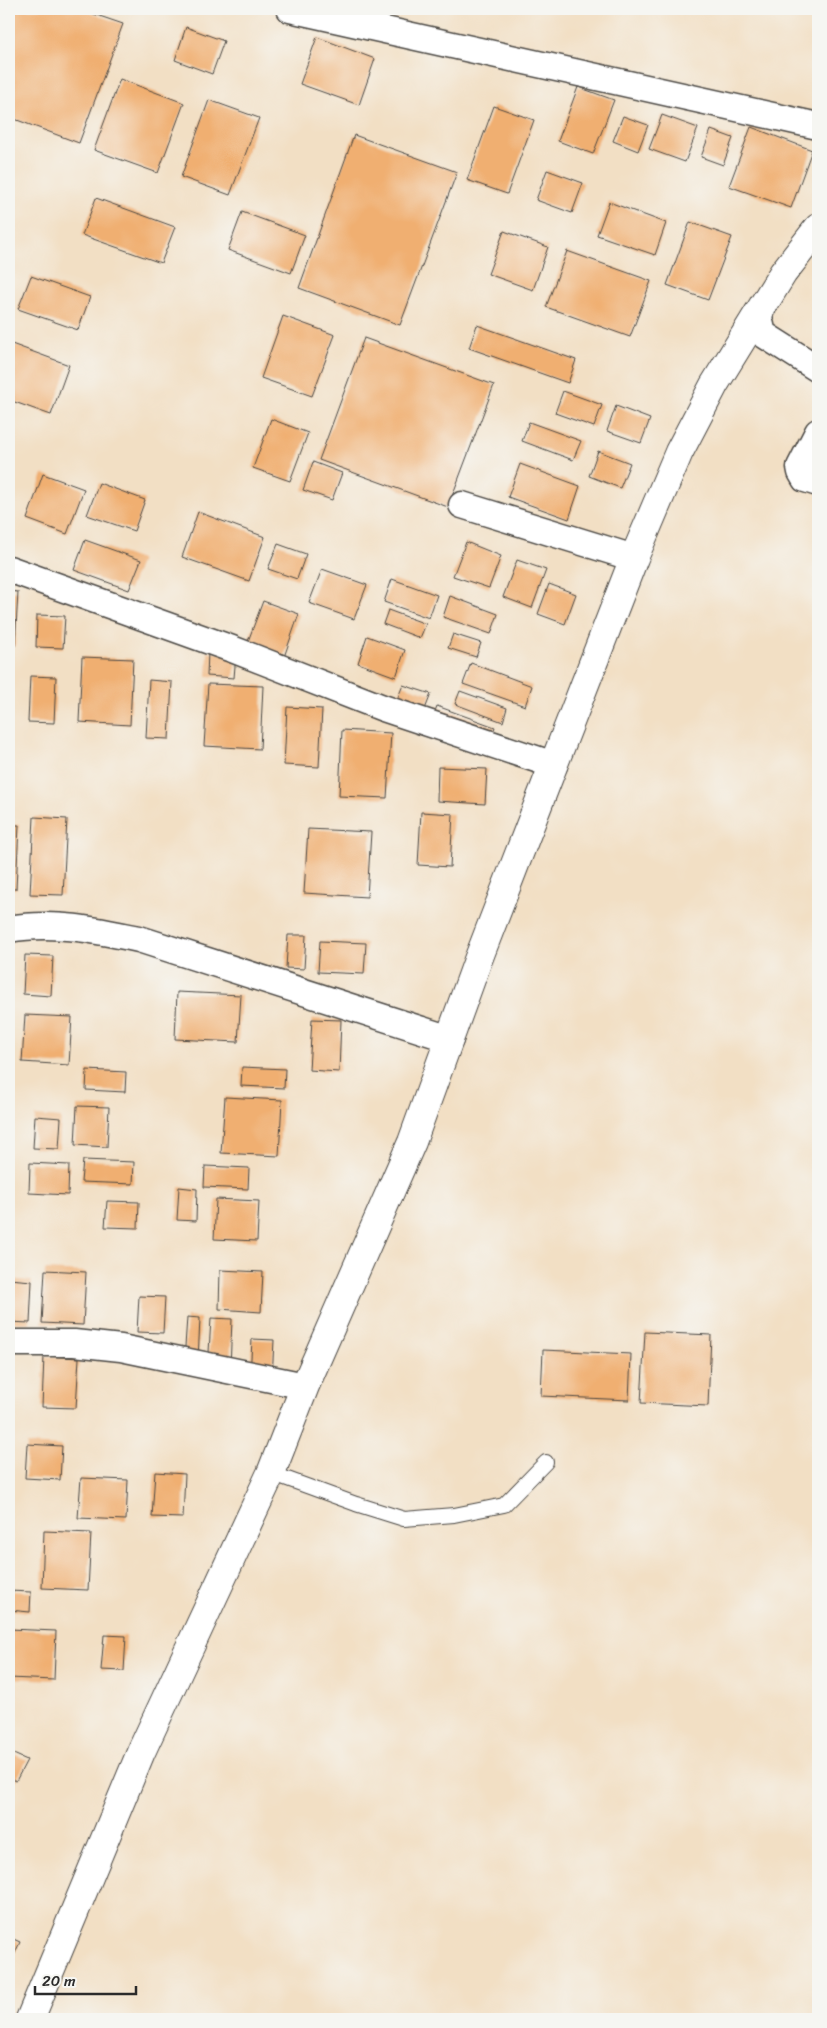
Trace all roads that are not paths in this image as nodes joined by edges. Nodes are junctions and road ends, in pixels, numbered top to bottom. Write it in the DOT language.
graph roads {
  1 [pos="290,9"];
  2 [pos="818,126"];
  3 [pos="818,228"];
  4 [pos="760,323"];
  5 [pos="818,369"];
  6 [pos="818,432"];
  7 [pos="818,483"];
  8 [pos="462,506"];
  9 [pos="634,558"];
  10 [pos="9,569"];
  11 [pos="554,765"];
  12 [pos="9,930"];
  13 [pos="450,1039"];
  14 [pos="9,1343"];
  15 [pos="305,1386"];
  16 [pos="546,1462"];
  17 [pos="278,1475"];
  18 [pos="30,2019"];
  1 -- 2 [label="street"];
  3 -- 4 [label="main road"];
  4 -- 5 [label="street"];
  4 -- 9 [label="main road"];
  6 -- 7 [label="street"];
  8 -- 9 [label="street"];
  9 -- 11 [label="main road"];
  10 -- 11 [label="street"];
  11 -- 13 [label="main road"];
  12 -- 13 [label="street"];
  13 -- 15 [label="main road"];
  14 -- 15 [label="street"];
  15 -- 17 [label="main road"];
  16 -- 17 [label="lane"];
  17 -- 18 [label="main road"];
}
